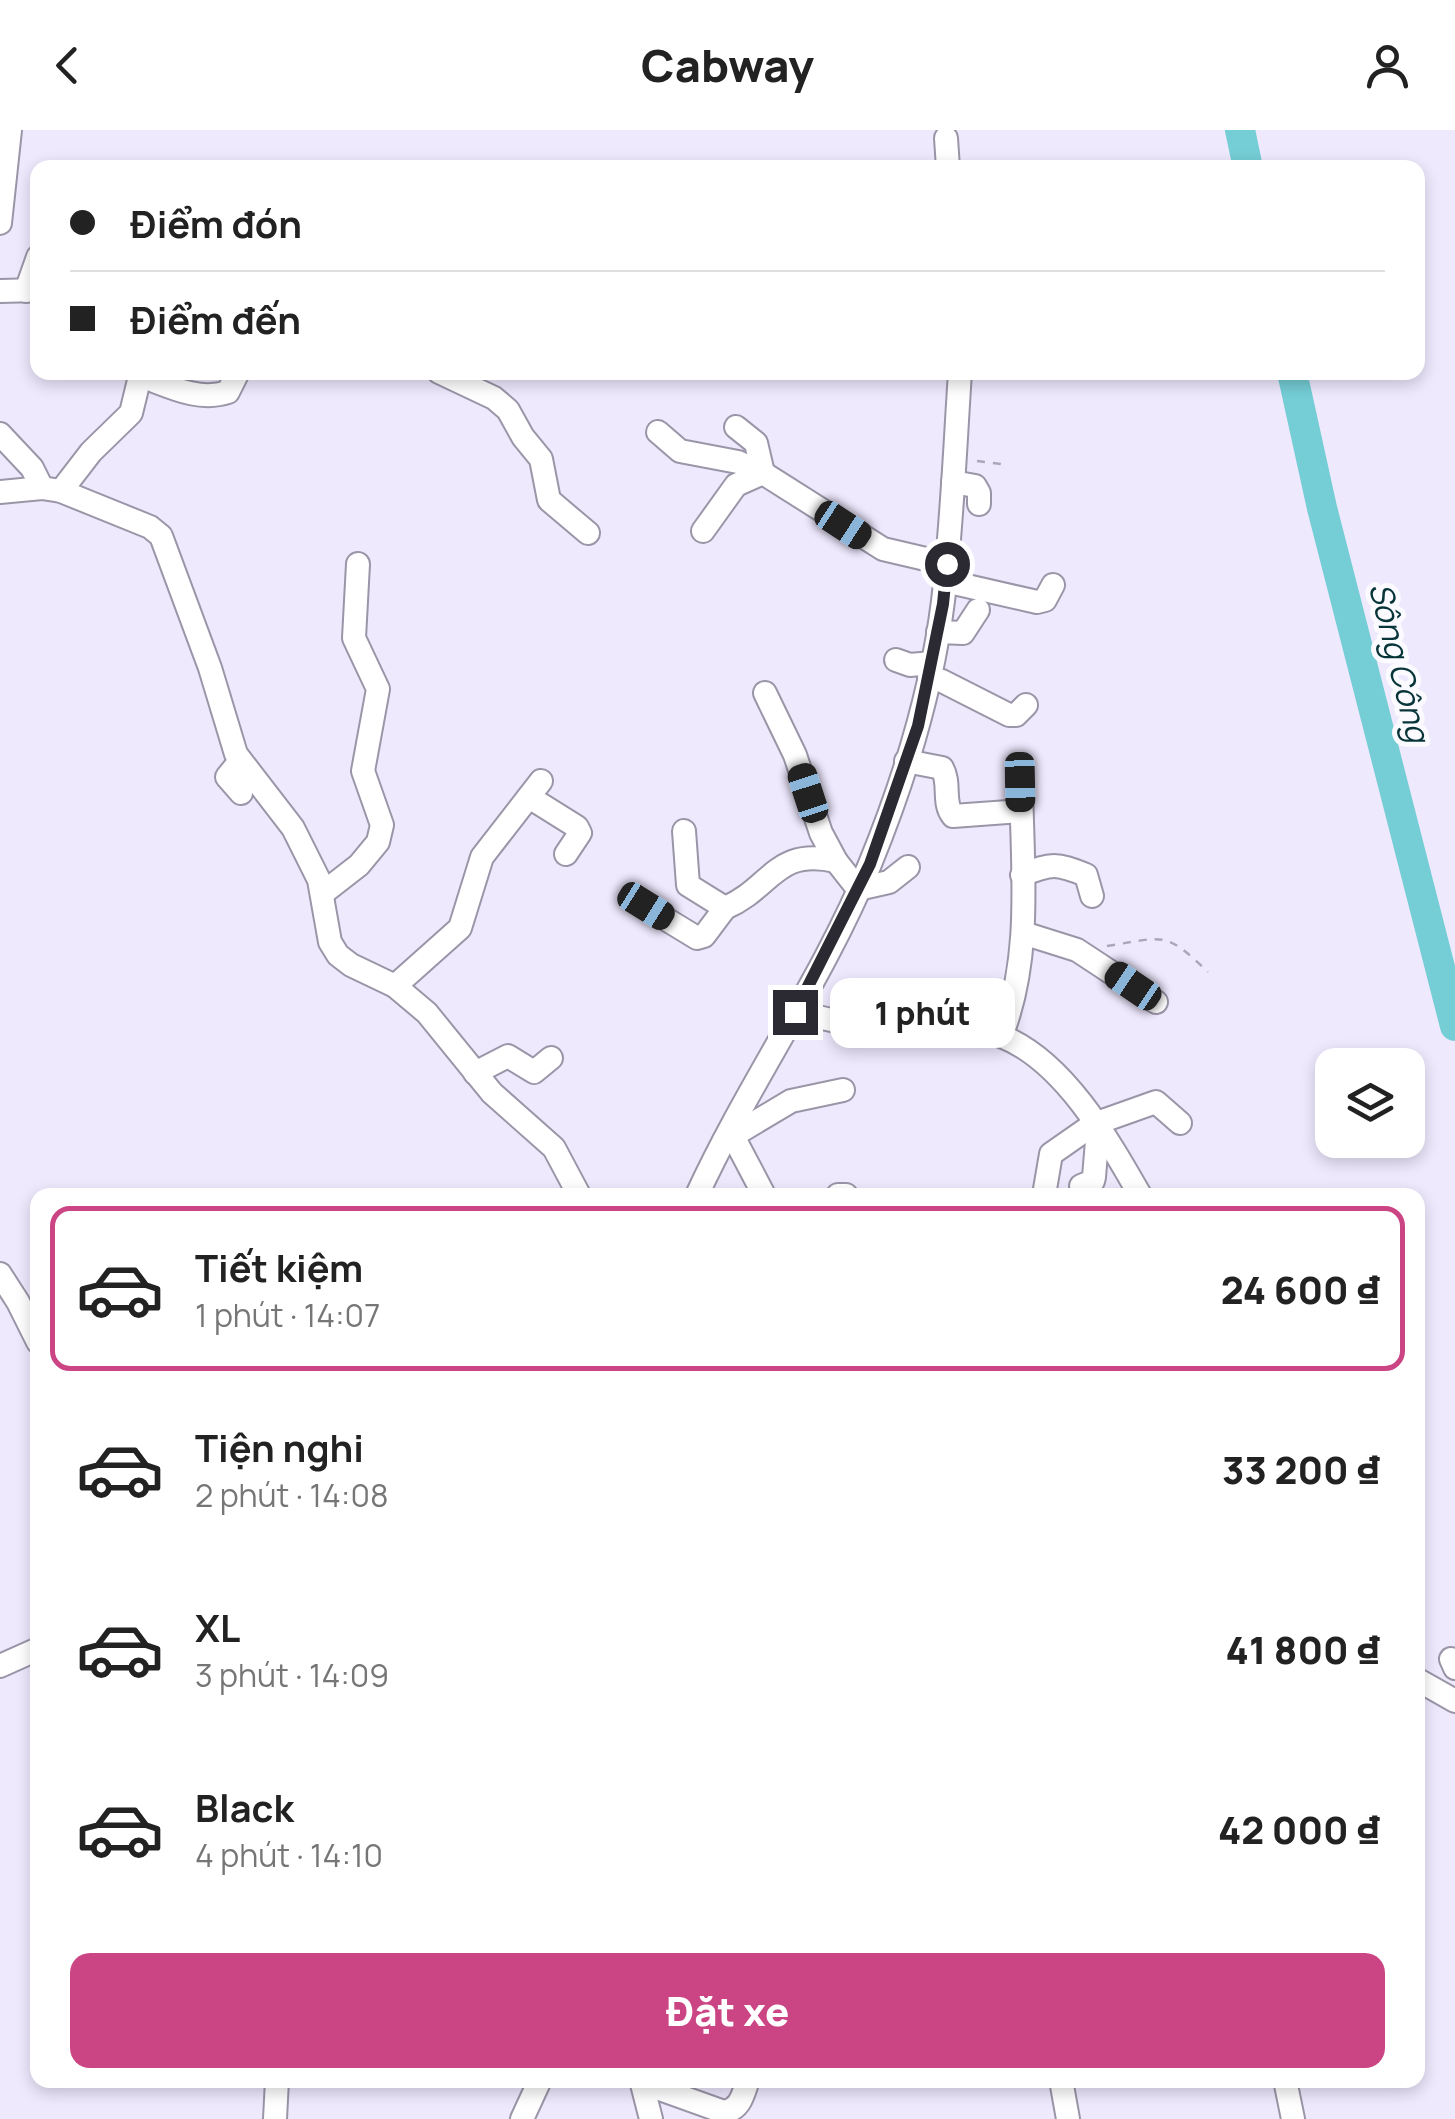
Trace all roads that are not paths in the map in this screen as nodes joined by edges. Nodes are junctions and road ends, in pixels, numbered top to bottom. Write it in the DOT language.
graph roads {
  1 [pos="10,130"];
  2 [pos="946,138"];
  3 [pos="947,160"];
  4 [pos="0,224"];
  5 [pos="30,290"];
  6 [pos="0,291"];
  7 [pos="139,380"];
  8 [pos="156,380"];
  9 [pos="234,380"];
  10 [pos="456,380"];
  11 [pos="960,380"];
  12 [pos="736,427"];
  13 [pos="658,432"];
  14 [pos="0,434"];
  15 [pos="954,470"];
  16 [pos="764,473"];
  17 [pos="51,490"];
  18 [pos="0,492"];
  19 [pos="978,504"];
  20 [pos="704,531"];
  21 [pos="588,533"];
  22 [pos="358,564"];
  23 [pos="946,572"];
  24 [pos="1054,585"];
  25 [pos="978,610"];
  26 [pos="938,632"];
  27 [pos="896,660"];
  28 [pos="930,670"];
  29 [pos="765,694"];
  30 [pos="1026,705"];
  31 [pos="240,761"];
  32 [pos="906,761"];
  33 [pos="1020,782"];
  34 [pos="241,793"];
  35 [pos="1021,811"];
  36 [pos="684,831"];
  37 [pos="566,854"];
  38 [pos="836,860"];
  39 [pos="908,866"];
  40 [pos="1022,876"];
  41 [pos="858,889"];
  42 [pos="323,892"];
  43 [pos="1092,896"];
  44 [pos="646,906"];
  45 [pos="725,908"];
  46 [pos="1023,932"];
  47 [pos="395,986"];
  48 [pos="1156,1002"];
  49 [pos="795,1012"];
  50 [pos="1001,1036"];
  51 [pos="552,1058"];
  52 [pos="475,1073"];
  53 [pos="842,1090"];
  54 [pos="1180,1123"];
  55 [pos="1096,1127"];
  56 [pos="727,1139"];
  57 [pos="1080,1186"];
  58 [pos="575,1188"];
  59 [pos="701,1188"];
  60 [pos="759,1188"];
  61 [pos="1045,1188"];
  62 [pos="1135,1188"];
  63 [pos="0,1274"];
  64 [pos="28,1303"];
  65 [pos="30,1653"];
  66 [pos="0,1666"];
  67 [pos="277,2088"];
  68 [pos="536,2088"];
  69 [pos="644,2088"];
  70 [pos="661,2088"];
  71 [pos="745,2088"];
  72 [pos="1062,2088"];
  73 [pos="1287,2088"];
  74 [pos="275,2119"];
  75 [pos="522,2119"];
  76 [pos="651,2119"];
  77 [pos="1068,2119"];
  78 [pos="1293,2119"];
  1 -- 4 [label="street"];
  2 -- 3 [label="street"];
  5 -- 6 [label="street"];
  7 -- 17 [label="street"];
  8 -- 9 [label="street"];
  10 -- 21 [label="street"];
  11 -- 15 [label="street"];
  12 -- 16 [label="street"];
  13 -- 16 [label="street"];
  14 -- 17 [label="street"];
  15 -- 19 [label="street"];
  15 -- 23 [label="street"];
  16 -- 20 [label="street"];
  16 -- 23 [label="street"];
  17 -- 18 [label="street"];
  17 -- 31 [label="street"];
  22 -- 42 [label="street"];
  23 -- 24 [label="street"];
  23 -- 26 [label="street"];
  25 -- 26 [label="street"];
  26 -- 28 [label="street"];
  27 -- 28 [label="street"];
  28 -- 30 [label="street"];
  28 -- 32 [label="street"];
  29 -- 38 [label="street"];
  31 -- 34 [label="street"];
  31 -- 42 [label="street"];
  32 -- 35 [label="street"];
  32 -- 41 [label="street"];
  33 -- 35 [label="street"];
  35 -- 40 [label="street"];
  36 -- 45 [label="street"];
  37 -- 47 [label="street"];
  38 -- 41 [label="street"];
  38 -- 45 [label="street"];
  39 -- 41 [label="street"];
  40 -- 43 [label="street"];
  40 -- 46 [label="street"];
  41 -- 49 [label="street"];
  42 -- 47 [label="street"];
  44 -- 45 [label="street"];
  46 -- 48 [label="street"];
  46 -- 50 [label="street"];
  47 -- 52 [label="street"];
  49 -- 50 [label="street"];
  49 -- 56 [label="street"];
  50 -- 55 [label="street"];
  51 -- 52 [label="street"];
  52 -- 58 [label="street"];
  53 -- 56 [label="street"];
  54 -- 55 [label="street"];
  55 -- 57 [label="street"];
  55 -- 61 [label="street"];
  55 -- 62 [label="street"];
  56 -- 59 [label="street"];
  56 -- 60 [label="street"];
  63 -- 64 [label="street"];
  65 -- 66 [label="street"];
  67 -- 74 [label="street"];
  68 -- 75 [label="street"];
  69 -- 76 [label="street"];
  70 -- 71 [label="street"];
  72 -- 77 [label="street"];
  73 -- 78 [label="street"];
}
